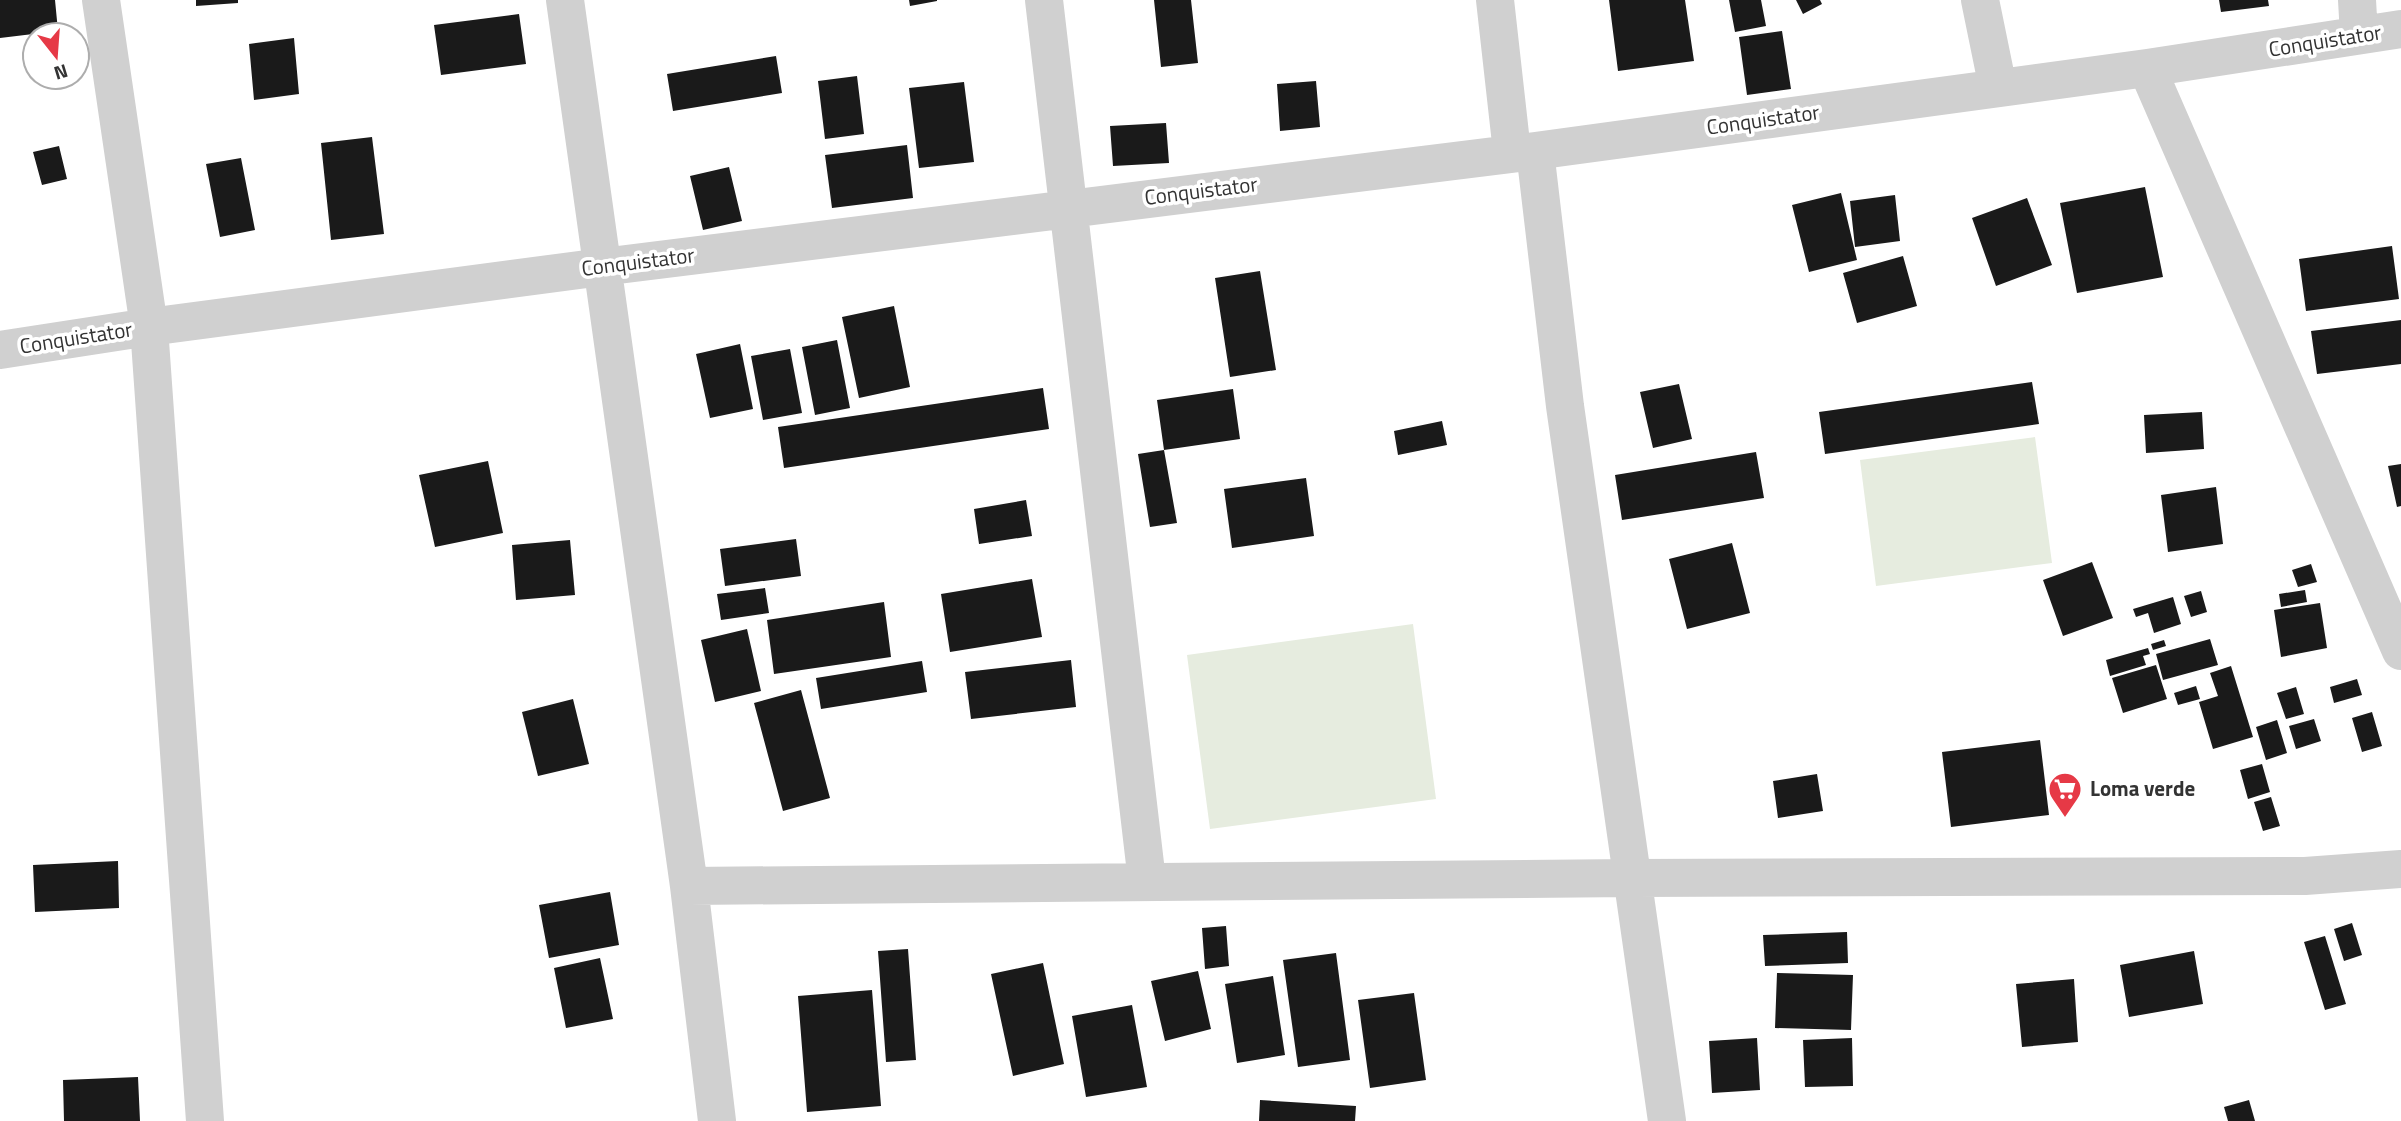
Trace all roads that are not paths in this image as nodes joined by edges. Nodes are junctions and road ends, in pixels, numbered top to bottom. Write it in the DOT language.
graph roads {
  1 [pos="101,0"];
  2 [pos="565,0"];
  3 [pos="1044,0"];
  4 [pos="1495,0"];
  5 [pos="1980,0"];
  6 [pos="2358,18"];
  7 [pos="2401,29"];
  8 [pos="2147,68"];
  9 [pos="1998,88"];
  10 [pos="1523,151"];
  11 [pos="1069,208"];
  12 [pos="602,267"];
  13 [pos="149,327"];
  14 [pos="0,350"];
  15 [pos="2401,651"];
  16 [pos="2384,871"];
  17 [pos="1633,878"];
  18 [pos="1147,881"];
  19 [pos="689,886"];
  20 [pos="205,1121"];
  21 [pos="717,1121"];
  22 [pos="1667,1121"];
  1 -- 13 [label="street"];
  2 -- 12 [label="street"];
  3 -- 11 [label="street"];
  4 -- 10 [label="street"];
  5 -- 9 [label="street"];
  6 -- 7 [label="street, Conquistator"];
  6 -- 8 [label="street, Conquistator"];
  8 -- 9 [label="street, Conquistator"];
  8 -- 15 [label="street"];
  9 -- 10 [label="street, Conquistator"];
  10 -- 11 [label="street, Conquistator"];
  10 -- 17 [label="street"];
  11 -- 12 [label="street, Conquistator"];
  11 -- 18 [label="street"];
  12 -- 13 [label="street, Conquistator"];
  12 -- 19 [label="street"];
  13 -- 14 [label="street, Conquistator"];
  13 -- 20 [label="street"];
  16 -- 17 [label="street"];
  17 -- 18 [label="street"];
  17 -- 22 [label="street"];
  18 -- 19 [label="street"];
  19 -- 21 [label="street"];
}
